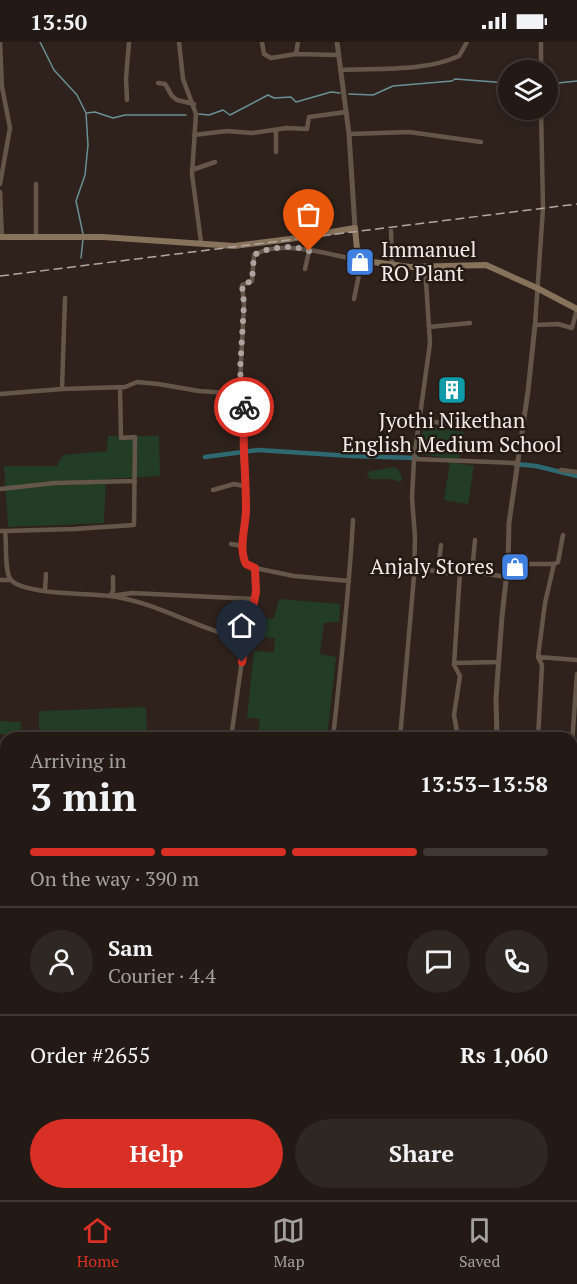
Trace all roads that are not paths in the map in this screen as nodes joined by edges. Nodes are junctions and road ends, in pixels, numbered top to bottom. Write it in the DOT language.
graph roads {
  1 [pos="0,42"];
  2 [pos="129,42"];
  3 [pos="179,42"];
  4 [pos="262,42"];
  5 [pos="298,42"];
  6 [pos="337,42"];
  7 [pos="467,42"];
  8 [pos="541,42"];
  9 [pos="296,54"];
  10 [pos="339,55"];
  11 [pos="541,60"];
  12 [pos="340,70"];
  13 [pos="158,83"];
  14 [pos="127,100"];
  15 [pos="194,104"];
  16 [pos="346,112"];
  17 [pos="541,120"];
  18 [pos="276,130"];
  19 [pos="349,134"];
  20 [pos="194,135"];
  21 [pos="482,142"];
  22 [pos="276,152"];
  23 [pos="215,162"];
  24 [pos="192,170"];
  25 [pos="0,184"];
  26 [pos="36,184"];
  27 [pos="0,192"];
  28 [pos="355,228"];
  29 [pos="391,231"];
  30 [pos="1,237"];
  31 [pos="36,237"];
  32 [pos="201,242"];
  33 [pos="309,251"];
  34 [pos="360,260"];
  35 [pos="392,265"];
  36 [pos="425,266"];
  37 [pos="305,269"];
  38 [pos="537,288"];
  39 [pos="65,298"];
  40 [pos="354,299"];
  41 [pos="577,309"];
  42 [pos="470,323"];
  43 [pos="535,324"];
  44 [pos="429,327"];
  45 [pos="120,388"];
  46 [pos="62,389"];
  47 [pos="0,394"];
  48 [pos="243,394"];
  49 [pos="419,418"];
  50 [pos="452,425"];
  51 [pos="414,458"];
  52 [pos="517,464"];
  53 [pos="561,470"];
  54 [pos="577,472"];
  55 [pos="135,481"];
  56 [pos="244,486"];
  57 [pos="0,489"];
  58 [pos="213,490"];
  59 [pos="353,520"];
  60 [pos="2,531"];
  61 [pos="563,535"];
  62 [pos="476,540"];
  63 [pos="231,544"];
  64 [pos="441,544"];
  65 [pos="243,546"];
  66 [pos="509,555"];
  67 [pos="554,564"];
  68 [pos="414,567"];
  69 [pos="255,568"];
  70 [pos="438,572"];
  71 [pos="460,572"];
  72 [pos="472,572"];
  73 [pos="46,574"];
  74 [pos="507,576"];
  75 [pos="113,577"];
  76 [pos="0,580"];
  77 [pos="11,580"];
  78 [pos="349,581"];
  79 [pos="45,590"];
  80 [pos="110,596"];
  81 [pos="254,598"];
  82 [pos="245,639"];
  83 [pos="538,657"];
  84 [pos="577,660"];
  85 [pos="499,662"];
  86 [pos="454,663"];
  87 [pos="577,674"];
  88 [pos="232,732"];
  89 [pos="334,732"];
  90 [pos="400,732"];
  91 [pos="457,732"];
  92 [pos="497,732"];
  93 [pos="538,732"];
  94 [pos="573,732"];
  1 -- 25 [label="street"];
  2 -- 14 [label="street"];
  3 -- 15 [label="street"];
  4 -- 9 [label="street"];
  5 -- 9 [label="street"];
  6 -- 10 [label="street"];
  7 -- 12 [label="street"];
  8 -- 11 [label="street"];
  9 -- 10 [label="street"];
  10 -- 12 [label="street"];
  12 -- 16 [label="street"];
  13 -- 15 [label="street"];
  15 -- 20 [label="street"];
  16 -- 18 [label="street"];
  16 -- 19 [label="street"];
  17 -- 38 [label="street"];
  18 -- 20 [label="street"];
  18 -- 22 [label="street"];
  19 -- 21 [label="street"];
  19 -- 28 [label="street"];
  20 -- 24 [label="street"];
  23 -- 24 [label="street"];
  24 -- 32 [label="street"];
  26 -- 31 [label="street"];
  27 -- 30 [label="street"];
  28 -- 32 [label="main road"];
  28 -- 34 [label="main road"];
  29 -- 35 [label="street"];
  30 -- 31 [label="main road"];
  31 -- 32 [label="main road"];
  33 -- 34 [label="street"];
  33 -- 37 [label="street"];
  33 -- 48 [label="street"];
  34 -- 35 [label="main road"];
  34 -- 40 [label="street"];
  35 -- 36 [label="main road"];
  36 -- 38 [label="main road"];
  36 -- 44 [label="street"];
  38 -- 41 [label="main road"];
  38 -- 43 [label="street"];
  39 -- 46 [label="street"];
  41 -- 43 [label="street"];
  42 -- 44 [label="street"];
  43 -- 52 [label="street"];
  44 -- 49 [label="street"];
  45 -- 46 [label="street"];
  45 -- 48 [label="street"];
  45 -- 55 [label="street"];
  46 -- 47 [label="street"];
  48 -- 56 [label="street"];
  49 -- 50 [label="street"];
  49 -- 51 [label="street"];
  51 -- 52 [label="street"];
  51 -- 68 [label="street"];
  52 -- 66 [label="street"];
  53 -- 54 [label="street"];
  55 -- 57 [label="street"];
  55 -- 60 [label="street"];
  56 -- 58 [label="street"];
  56 -- 65 [label="street"];
  59 -- 78 [label="street"];
  60 -- 77 [label="street"];
  61 -- 67 [label="street"];
  62 -- 72 [label="street"];
  63 -- 65 [label="street"];
  64 -- 70 [label="street"];
  65 -- 69 [label="street"];
  66 -- 67 [label="street"];
  66 -- 74 [label="street"];
  67 -- 83 [label="street"];
  68 -- 70 [label="street"];
  68 -- 90 [label="street"];
  69 -- 78 [label="street"];
  69 -- 81 [label="street"];
  70 -- 71 [label="street"];
  71 -- 72 [label="street"];
  71 -- 86 [label="street"];
  72 -- 74 [label="street"];
  73 -- 79 [label="street"];
  74 -- 85 [label="street"];
  75 -- 80 [label="street"];
  76 -- 77 [label="street"];
  77 -- 79 [label="street"];
  78 -- 89 [label="street"];
  79 -- 80 [label="street"];
  80 -- 81 [label="street"];
  80 -- 82 [label="street"];
  81 -- 82 [label="street"];
  82 -- 88 [label="street"];
  83 -- 84 [label="street"];
  83 -- 93 [label="street"];
  85 -- 86 [label="street"];
  85 -- 92 [label="street"];
  86 -- 91 [label="street"];
  87 -- 94 [label="street"];
}
